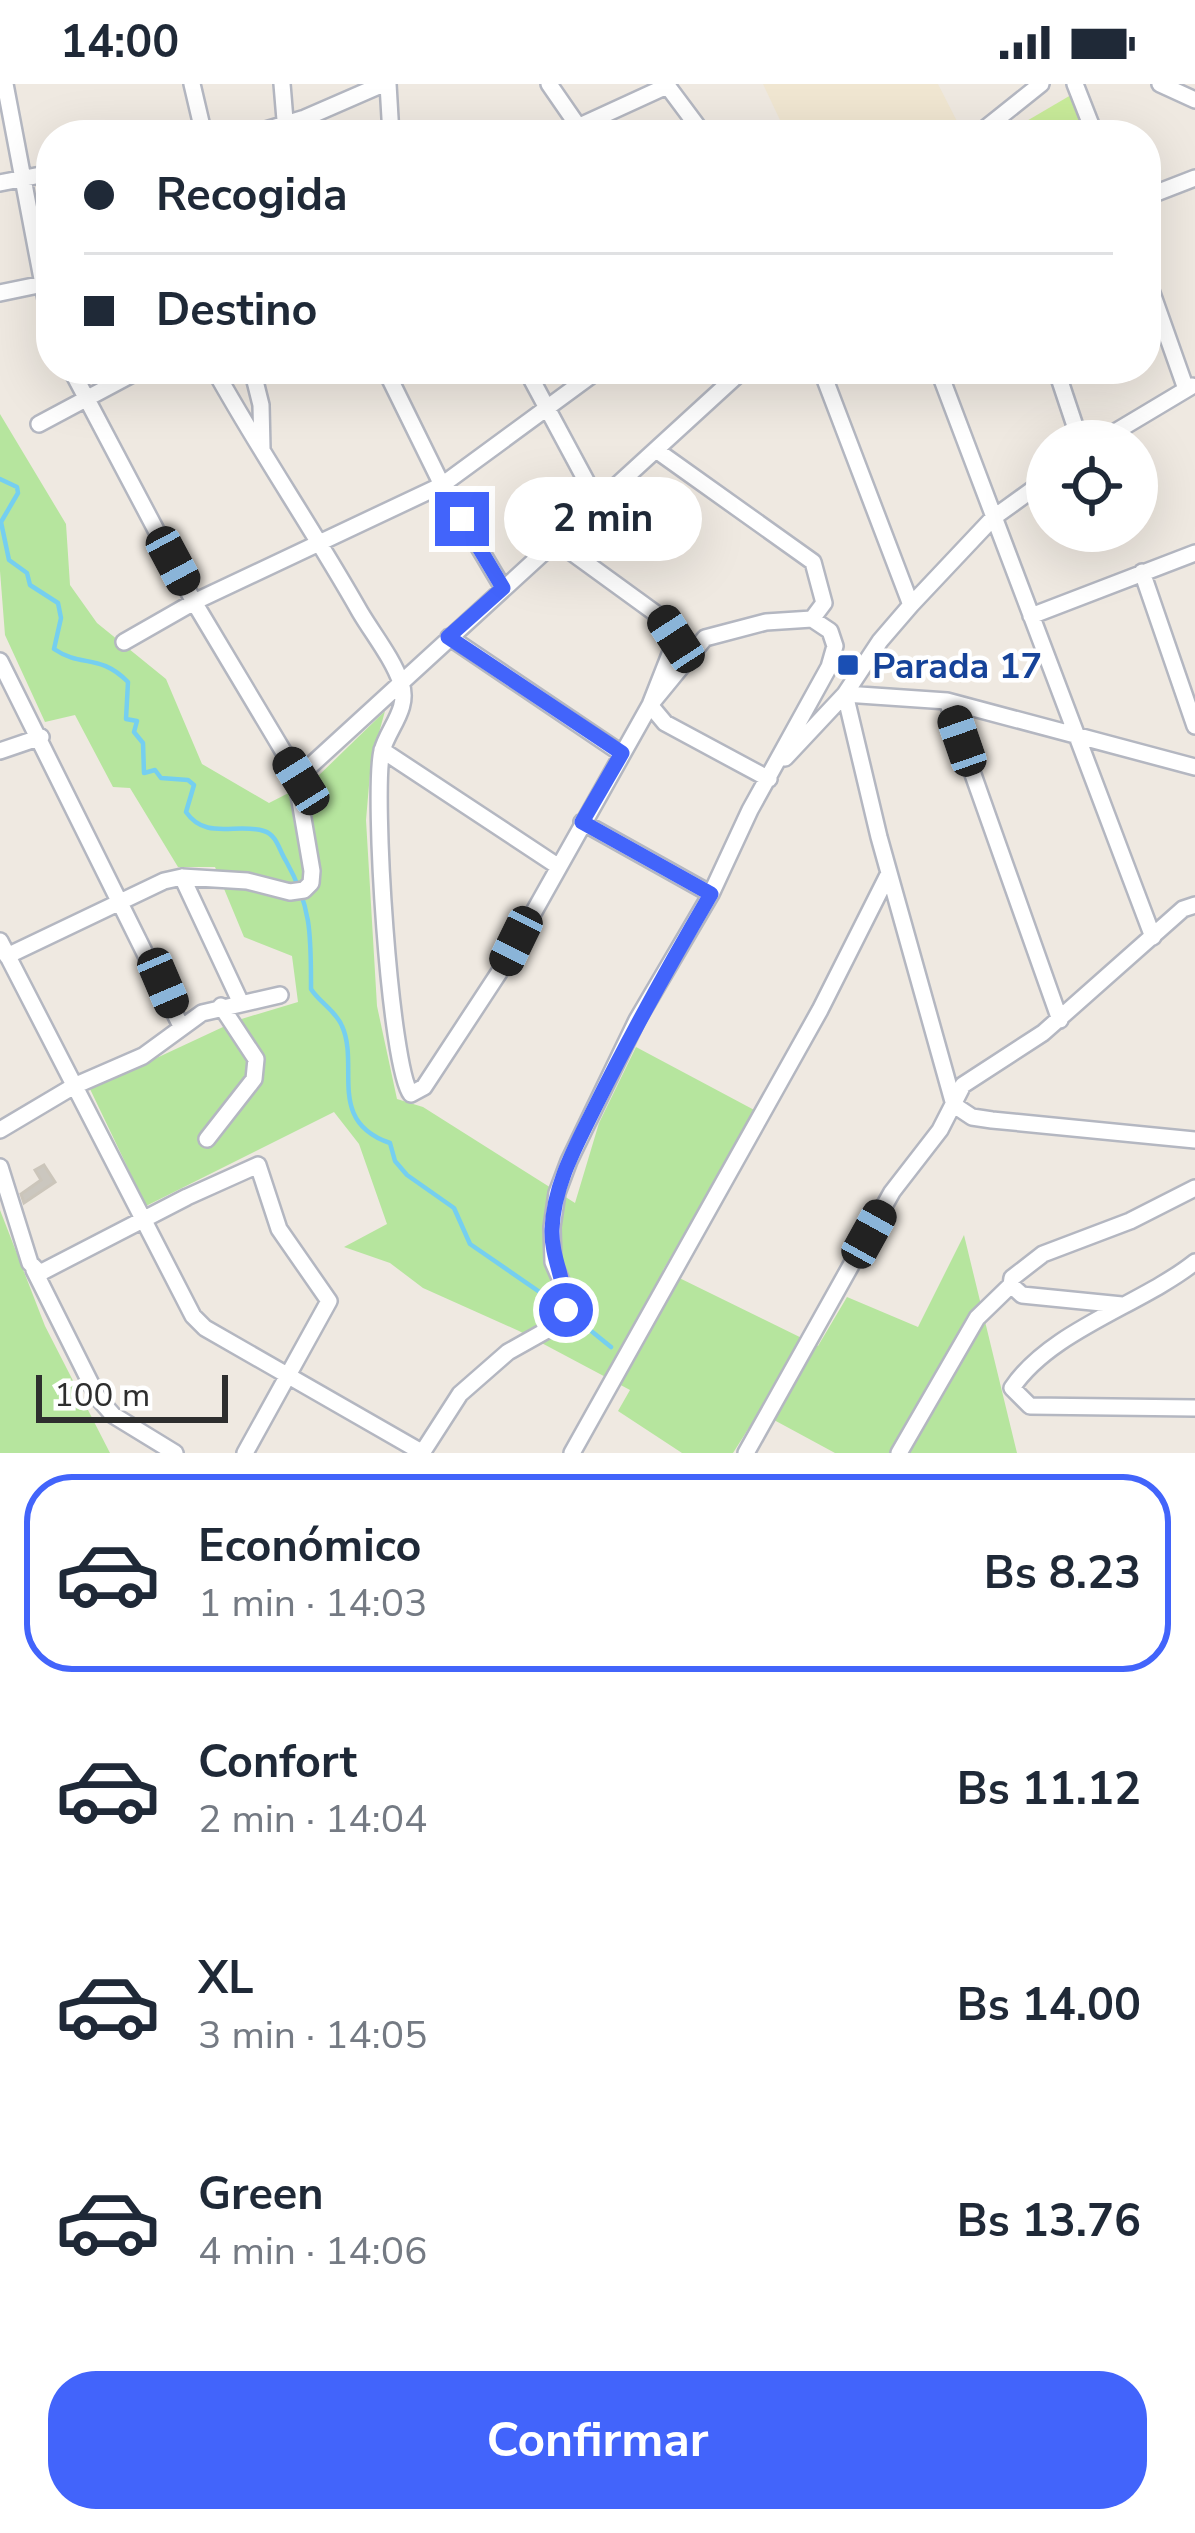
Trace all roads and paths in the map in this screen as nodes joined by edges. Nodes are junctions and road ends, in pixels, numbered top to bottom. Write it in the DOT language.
graph roads {
  1 [pos="5,84"];
  2 [pos="192,84"];
  3 [pos="282,84"];
  4 [pos="385,84"];
  5 [pos="549,84"];
  6 [pos="1041,84"];
  7 [pos="1076,84"];
  8 [pos="1160,84"];
  9 [pos="667,85"];
  10 [pos="1195,100"];
  11 [pos="200,120"];
  12 [pos="285,120"];
  13 [pos="308,120"];
  14 [pos="390,120"];
  15 [pos="574,120"];
  16 [pos="589,120"];
  17 [pos="693,120"];
  18 [pos="996,120"];
  19 [pos="1089,120"];
  20 [pos="36,176"];
  21 [pos="1195,178"];
  22 [pos="23,179"];
  23 [pos="0,183"];
  24 [pos="1161,191"];
  25 [pos="36,236"];
  26 [pos="36,286"];
  27 [pos="0,293"];
  28 [pos="1161,312"];
  29 [pos="79,384"];
  30 [pos="113,384"];
  31 [pos="222,384"];
  32 [pos="256,384"];
  33 [pos="392,384"];
  34 [pos="533,384"];
  35 [pos="580,384"];
  36 [pos="728,384"];
  37 [pos="827,384"];
  38 [pos="944,384"];
  39 [pos="1061,384"];
  40 [pos="1191,387"];
  41 [pos="86,398"];
  42 [pos="545,411"];
  43 [pos="1073,420"];
  44 [pos="1135,420"];
  45 [pos="39,424"];
  46 [pos="656,450"];
  47 [pos="262,456"];
  48 [pos="442,485"];
  49 [pos="1026,494"];
  50 [pos="598,503"];
  51 [pos="993,518"];
  52 [pos="556,542"];
  53 [pos="321,543"];
  54 [pos="1195,553"];
  55 [pos="1142,572"];
  56 [pos="503,588"];
  57 [pos="194,602"];
  58 [pos="911,605"];
  59 [pos="1031,616"];
  60 [pos="812,619"];
  61 [pos="448,637"];
  62 [pos="124,642"];
  63 [pos="0,661"];
  64 [pos="402,685"];
  65 [pos="845,694"];
  66 [pos="947,701"];
  67 [pos="650,705"];
  68 [pos="1195,726"];
  69 [pos="41,737"];
  70 [pos="1078,738"];
  71 [pos="382,750"];
  72 [pos="0,751"];
  73 [pos="622,753"];
  74 [pos="1195,766"];
  75 [pos="772,774"];
  76 [pos="301,781"];
  77 [pos="582,822"];
  78 [pos="559,867"];
  79 [pos="890,872"];
  80 [pos="182,877"];
  81 [pos="711,894"];
  82 [pos="122,903"];
  83 [pos="1195,905"];
  84 [pos="1153,937"];
  85 [pos="4,948"];
  86 [pos="280,994"];
  87 [pos="240,1001"];
  88 [pos="221,1006"];
  89 [pos="1060,1020"];
  90 [pos="181,1026"];
  91 [pos="74,1086"];
  92 [pos="954,1105"];
  93 [pos="0,1130"];
  94 [pos="207,1139"];
  95 [pos="1195,1140"];
  96 [pos="0,1167"];
  97 [pos="1195,1188"];
  98 [pos="142,1221"];
  99 [pos="1195,1262"];
  100 [pos="34,1270"];
  101 [pos="1011,1285"];
  102 [pos="1122,1305"];
  103 [pos="288,1376"];
  104 [pos="1195,1408"];
  105 [pos="175,1453"];
  106 [pos="245,1453"];
  107 [pos="423,1453"];
  108 [pos="572,1453"];
  109 [pos="746,1453"];
  110 [pos="899,1453"];
  1 -- 22 [label="street"];
  2 -- 11 [label="street"];
  3 -- 12 [label="street"];
  4 -- 13 [label="street"];
  4 -- 14 [label="street"];
  5 -- 15 [label="street"];
  6 -- 18 [label="street"];
  7 -- 19 [label="street"];
  8 -- 10 [label="street"];
  9 -- 16 [label="street"];
  9 -- 17 [label="street"];
  20 -- 22 [label="street"];
  21 -- 24 [label="street"];
  22 -- 23 [label="street"];
  22 -- 25 [label="street"];
  26 -- 27 [label="street"];
  28 -- 40 [label="street"];
  29 -- 41 [label="street"];
  30 -- 41 [label="street"];
  31 -- 47 [label="street"];
  32 -- 47 [label="street"];
  33 -- 48 [label="street"];
  34 -- 42 [label="street"];
  35 -- 42 [label="street"];
  36 -- 46 [label="street"];
  37 -- 58 [label="street"];
  38 -- 51 [label="street"];
  39 -- 43 [label="street"];
  40 -- 44 [label="street"];
  41 -- 45 [label="street"];
  41 -- 57 [label="street"];
  42 -- 48 [label="street"];
  42 -- 50 [label="street"];
  46 -- 50 [label="street"];
  46 -- 60 [label="street"];
  47 -- 53 [label="street"];
  48 -- 53 [label="street"];
  48 -- 56 [label="street"];
  49 -- 51 [label="street"];
  50 -- 52 [label="street"];
  51 -- 58 [label="street"];
  51 -- 59 [label="street"];
  52 -- 56 [label="street"];
  52 -- 67 [label="street"];
  53 -- 57 [label="street"];
  53 -- 64 [label="street"];
  54 -- 55 [label="street"];
  55 -- 59 [label="street"];
  55 -- 68 [label="street"];
  56 -- 61 [label="street"];
  57 -- 62 [label="street"];
  57 -- 76 [label="street"];
  58 -- 65 [label="street"];
  59 -- 70 [label="street"];
  60 -- 67 [label="street"];
  60 -- 75 [label="street"];
  61 -- 64 [label="street"];
  61 -- 73 [label="street"];
  63 -- 69 [label="street"];
  64 -- 71 [label="street"];
  64 -- 76 [label="street"];
  65 -- 66 [label="street"];
  65 -- 75 [label="street"];
  65 -- 79 [label="street"];
  66 -- 70 [label="street"];
  66 -- 89 [label="street"];
  67 -- 73 [label="street"];
  67 -- 75 [label="street"];
  69 -- 72 [label="street"];
  69 -- 82 [label="street"];
  70 -- 74 [label="street"];
  70 -- 84 [label="street"];
  71 -- 78 [label="street"];
  71 -- 78 [label="street"];
  73 -- 77 [label="street"];
  75 -- 81 [label="street"];
  76 -- 80 [label="street"];
  77 -- 78 [label="street"];
  77 -- 81 [label="street"];
  79 -- 92 [label="street"];
  79 -- 108 [label="street"];
  80 -- 82 [label="street"];
  80 -- 87 [label="street"];
  81 -- 107 [label="street"];
  82 -- 85 [label="street"];
  82 -- 90 [label="street"];
  83 -- 84 [label="street"];
  84 -- 89 [label="street"];
  85 -- 91 [label="street"];
  86 -- 87 [label="street"];
  87 -- 88 [label="street"];
  88 -- 90 [label="street"];
  88 -- 94 [label="street"];
  89 -- 92 [label="street"];
  90 -- 91 [label="street"];
  91 -- 93 [label="street"];
  91 -- 98 [label="street"];
  92 -- 95 [label="street"];
  92 -- 109 [label="street"];
  96 -- 100 [label="street"];
  97 -- 101 [label="street"];
  98 -- 100 [label="street"];
  98 -- 103 [label="street"];
  98 -- 103 [label="street"];
  99 -- 102 [label="street"];
  100 -- 105 [label="street"];
  101 -- 102 [label="street"];
  101 -- 110 [label="street"];
  102 -- 104 [label="street"];
  103 -- 106 [label="street"];
  103 -- 107 [label="street"];
}
